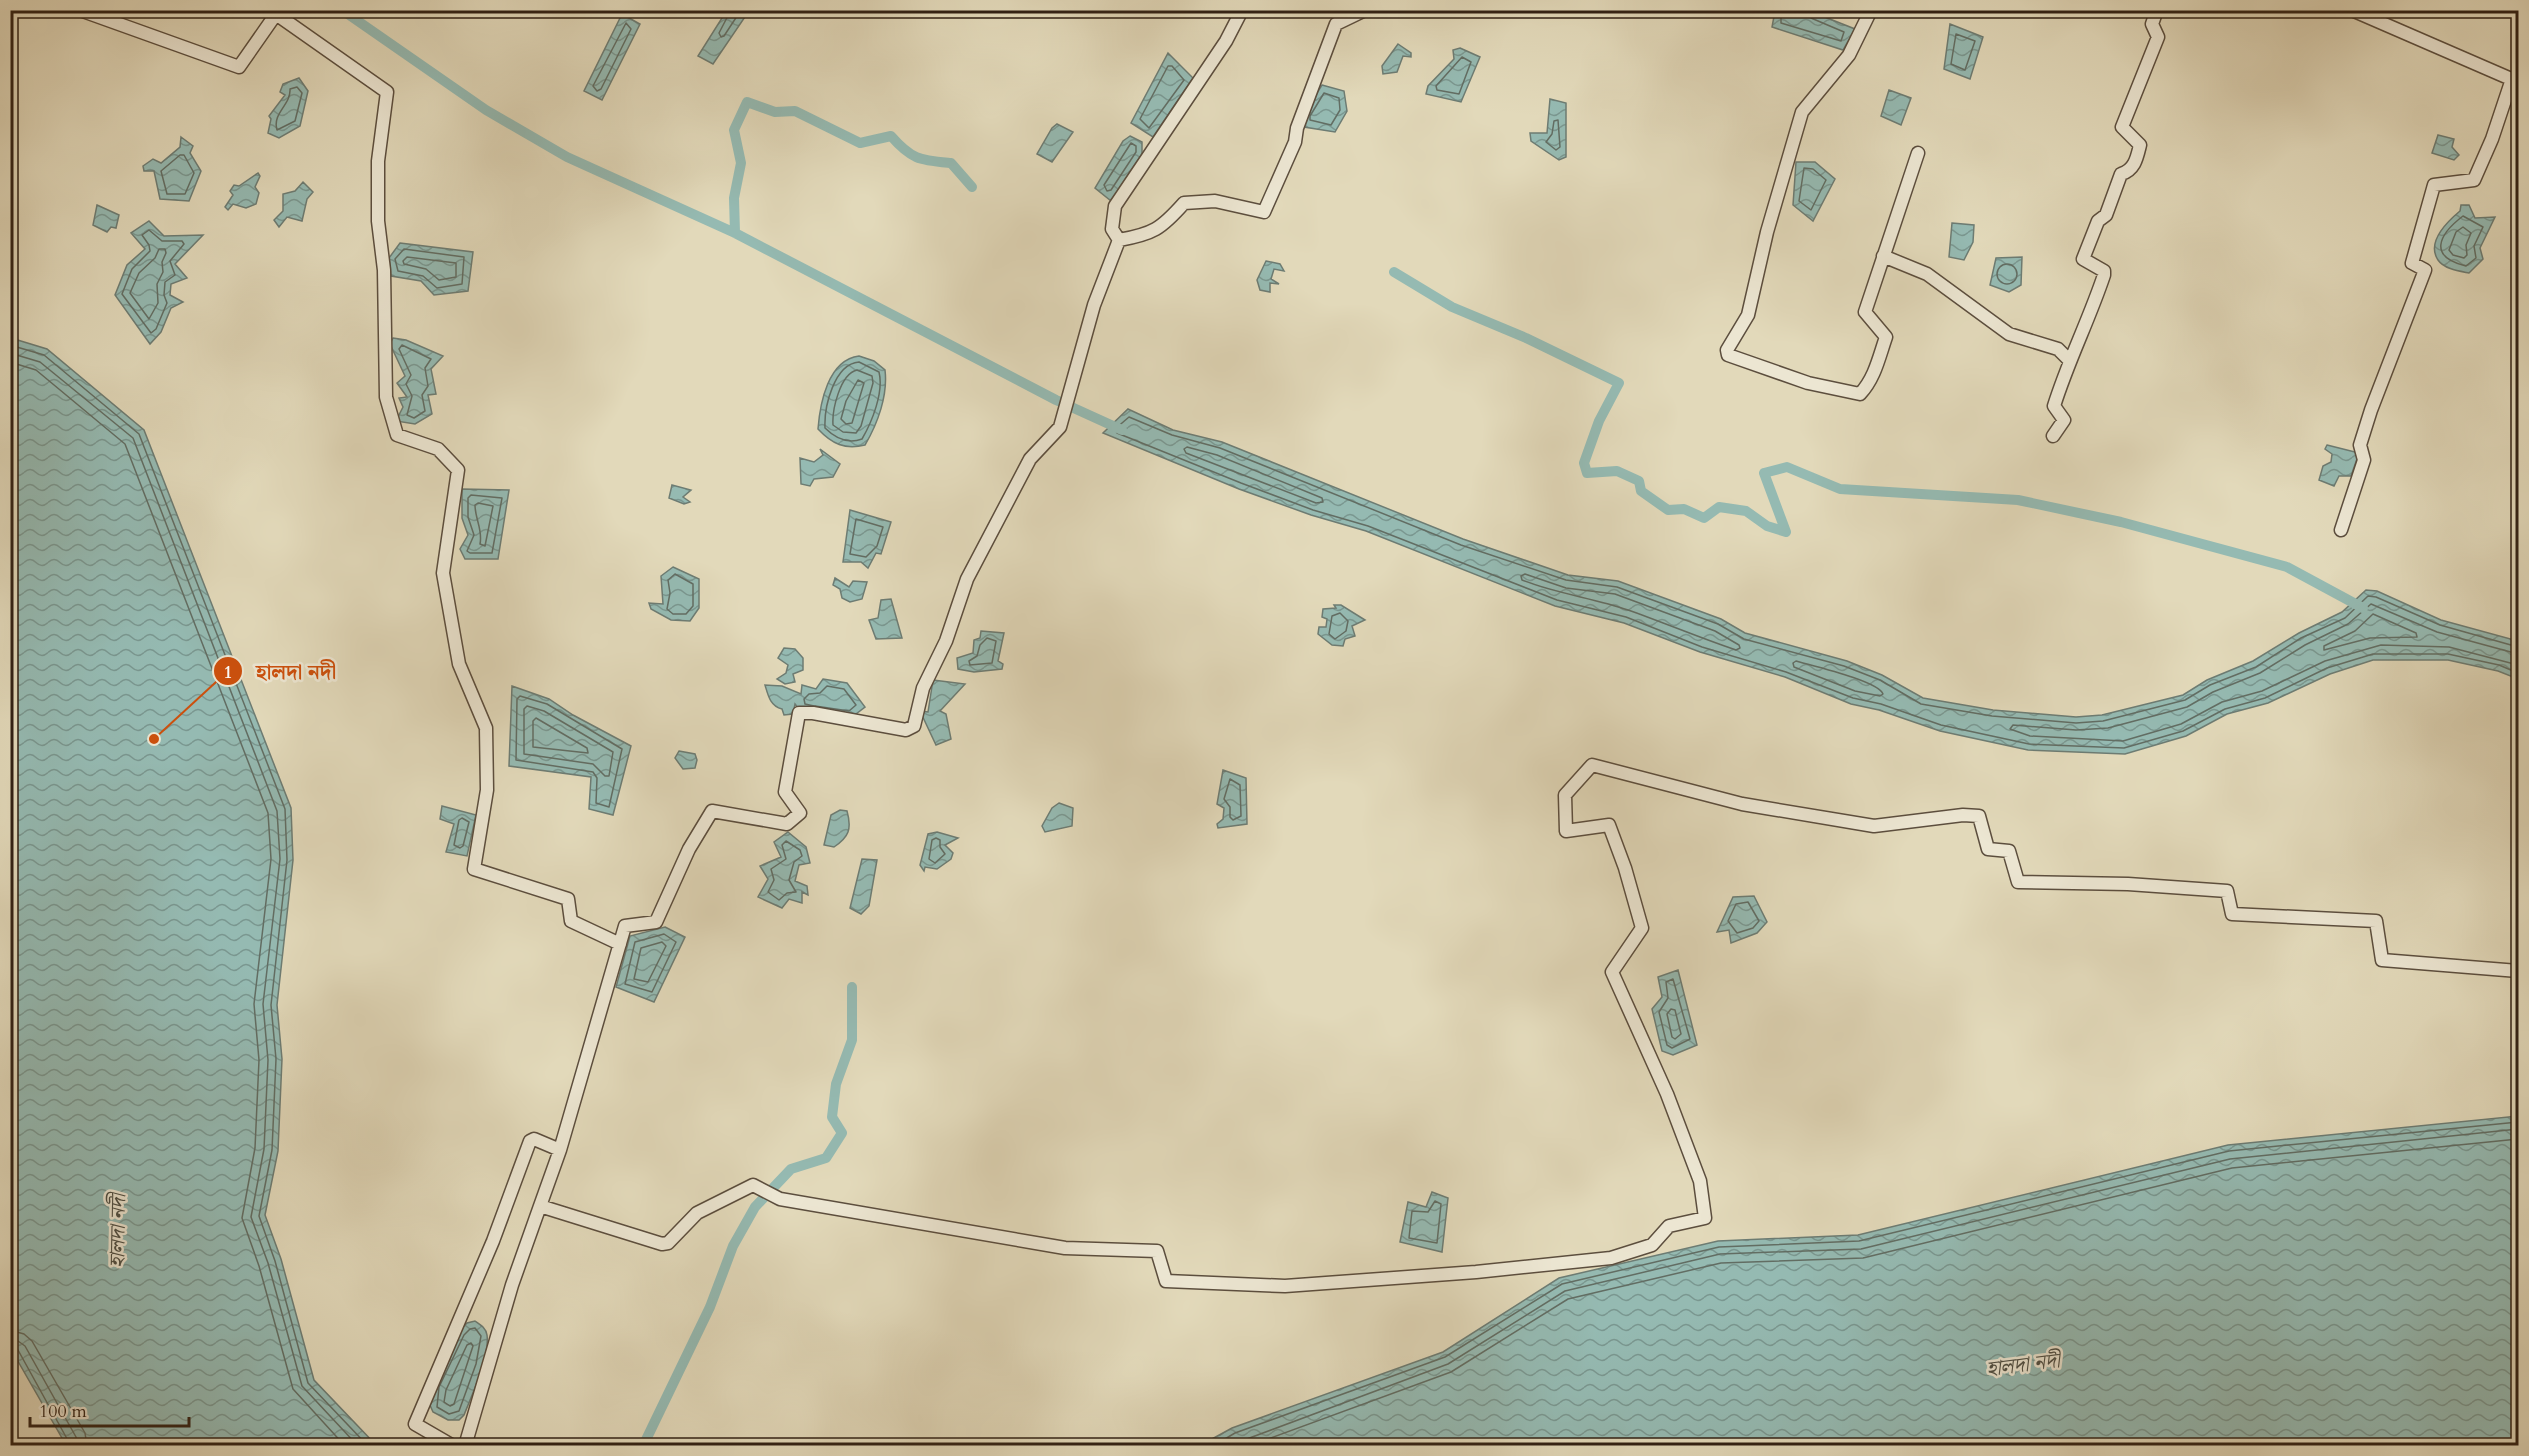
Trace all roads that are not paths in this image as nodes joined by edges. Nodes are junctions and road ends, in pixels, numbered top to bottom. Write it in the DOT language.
graph roads {
  1 [pos="80,10"];
  2 [pos="1242,10"];
  3 [pos="1365,10"];
  4 [pos="1871,10"];
  5 [pos="2157,10"];
  6 [pos="2352,10"];
  7 [pos="2515,81"];
  8 [pos="1918,153"];
  9 [pos="1119,240"];
  10 [pos="1883,256"];
  11 [pos="2069,360"];
  12 [pos="2053,436"];
  13 [pos="2341,530"];
  14 [pos="620,944"];
  15 [pos="2518,971"];
  16 [pos="560,1150"];
  17 [pos="540,1206"];
  18 [pos="453,1446"];
  19 [pos="465,1446"];
  1 -- 14 [label="street"];
  2 -- 9 [label="street"];
  3 -- 9 [label="street"];
  4 -- 10 [label="street"];
  5 -- 11 [label="street"];
  6 -- 7 [label="street"];
  7 -- 13 [label="street"];
  8 -- 10 [label="street"];
  9 -- 14 [label="street"];
  10 -- 11 [label="street"];
  11 -- 12 [label="street"];
  14 -- 16 [label="street"];
  15 -- 17 [label="street"];
  16 -- 17 [label="street"];
  16 -- 18 [label="street"];
  17 -- 19 [label="street"];
}
